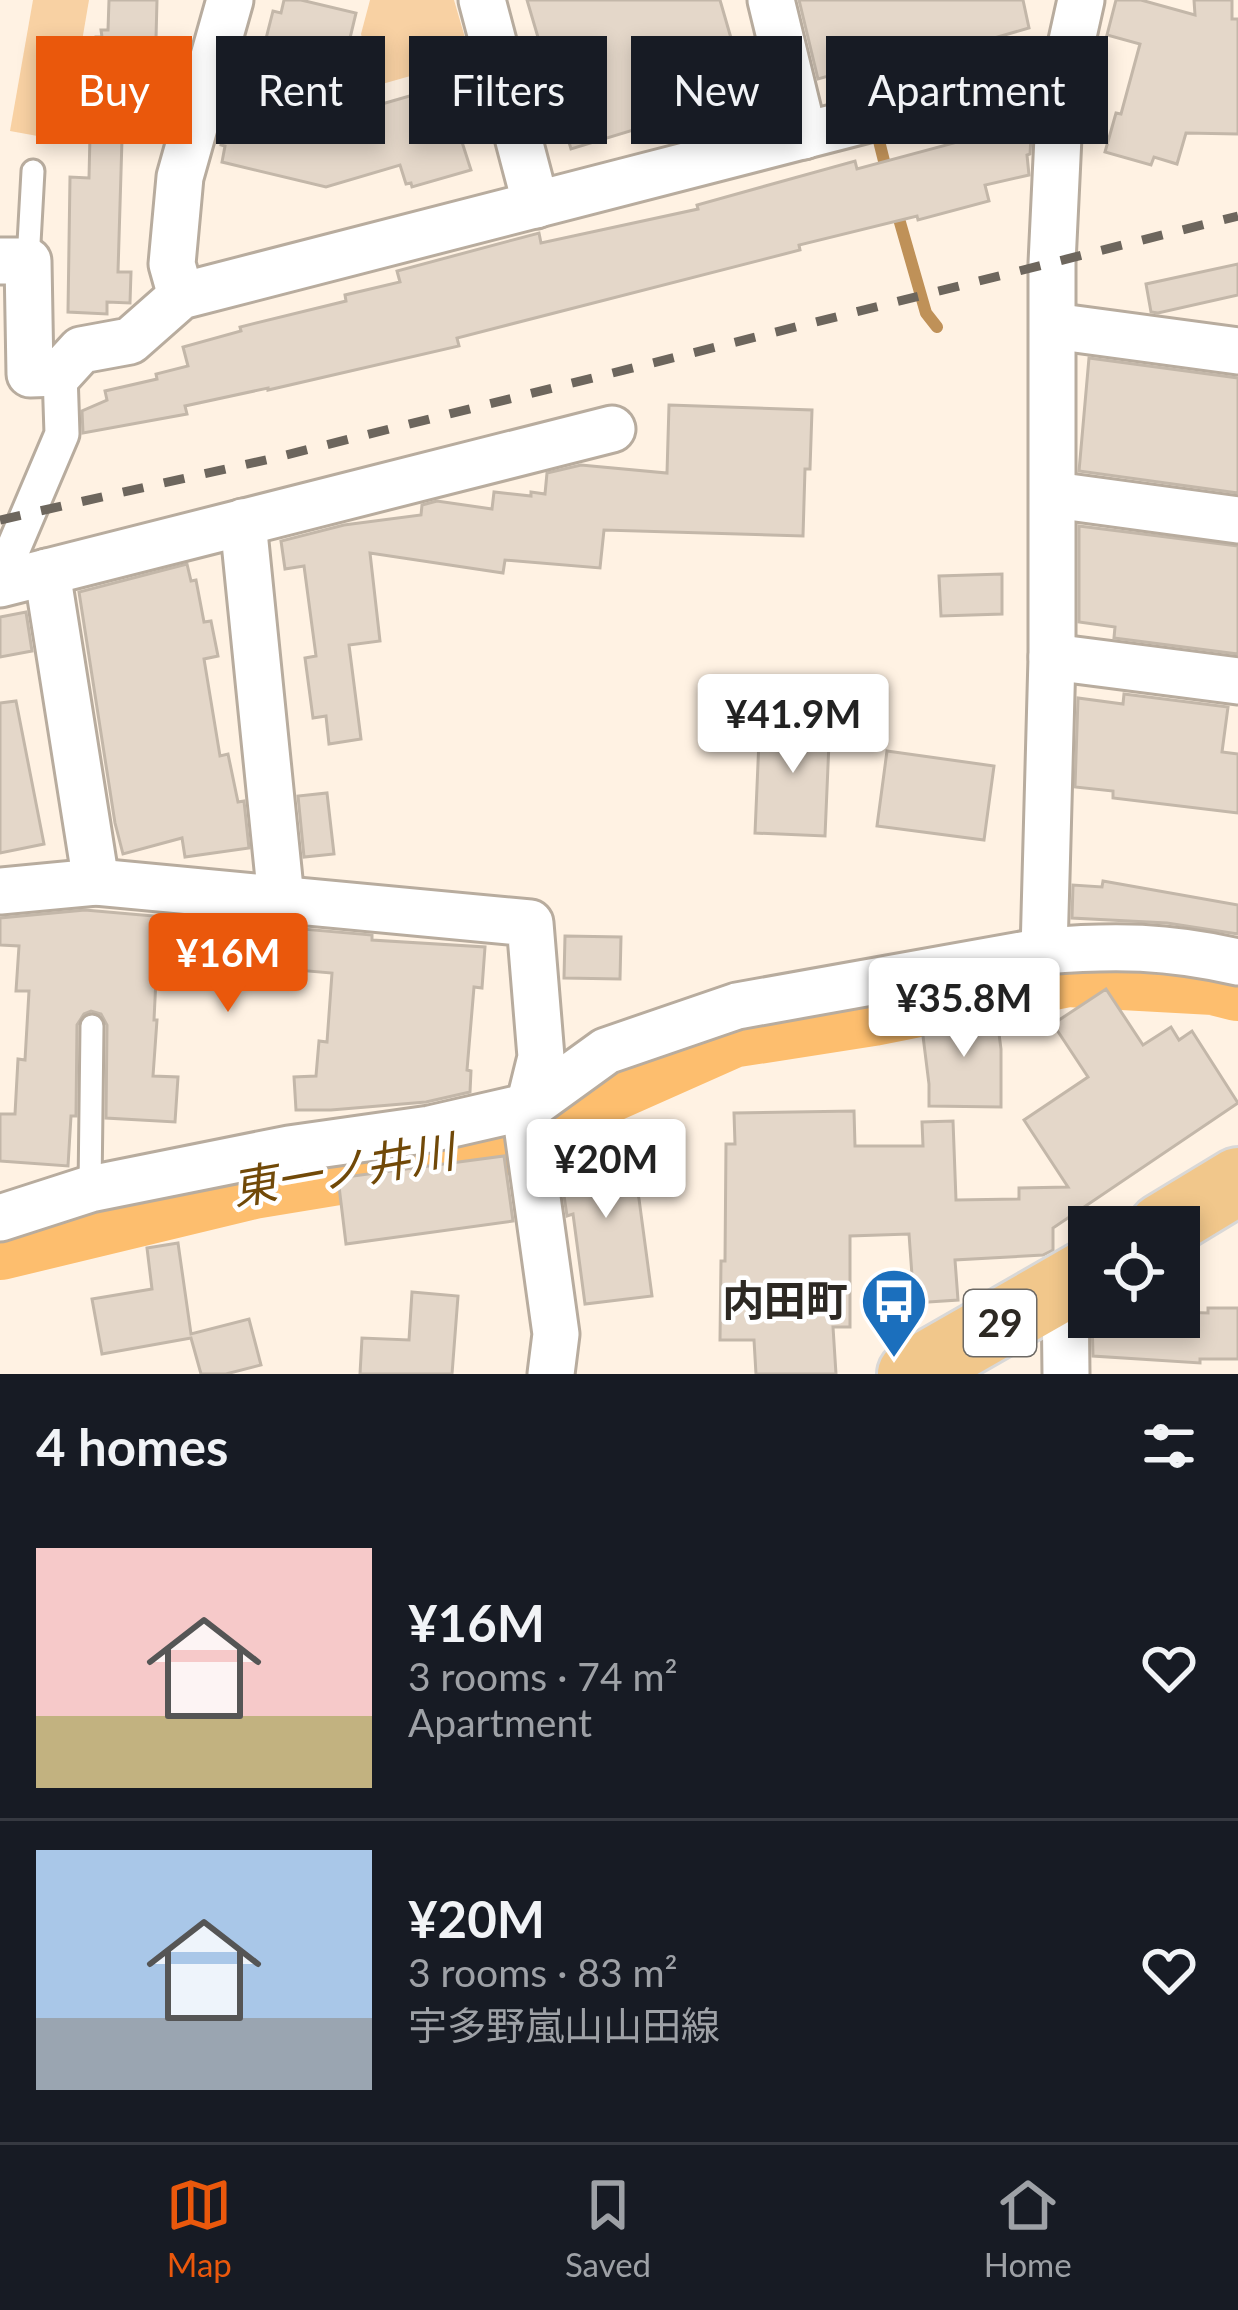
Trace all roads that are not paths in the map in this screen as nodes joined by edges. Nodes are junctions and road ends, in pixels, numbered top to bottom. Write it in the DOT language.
graph roads {
  1 [pos="230,0"];
  2 [pos="482,0"];
  3 [pos="771,0"];
  4 [pos="1081,0"];
  5 [pos="1073,36"];
  6 [pos="826,130"];
  7 [pos="804,136"];
  8 [pos="1058,144"];
  9 [pos="33,171"];
  10 [pos="536,205"];
  11 [pos="14,261"];
  12 [pos="181,296"];
  13 [pos="1053,326"];
  14 [pos="1234,345"];
  15 [pos="60,373"];
  16 [pos="612,429"];
  17 [pos="1054,495"];
  18 [pos="1238,520"];
  19 [pos="243,522"];
  20 [pos="18,579"];
  21 [pos="1052,657"];
  22 [pos="1238,681"];
  23 [pos="96,882"];
  24 [pos="0,891"];
  25 [pos="281,899"];
  26 [pos="1044,952"];
  27 [pos="1238,962"];
  28 [pos="92,1026"];
  29 [pos="528,1122"];
  30 [pos="1238,1180"];
  31 [pos="90,1189"];
  32 [pos="1196,1206"];
  33 [pos="0,1219"];
  34 [pos="1068,1284"];
  35 [pos="1070,1338"];
  36 [pos="551,1374"];
  37 [pos="911,1374"];
  38 [pos="1066,1374"];
  1 -- 12 [label="street"];
  2 -- 10 [label="street"];
  3 -- 7 [label="street"];
  4 -- 5 [label="street"];
  6 -- 7 [label="street"];
  7 -- 10 [label="street"];
  8 -- 13 [label="street"];
  9 -- 11 [label="lane"];
  10 -- 12 [label="street"];
  11 -- 15 [label="street"];
  12 -- 15 [label="street"];
  13 -- 14 [label="street"];
  13 -- 17 [label="street"];
  15 -- 20 [label="street"];
  16 -- 19 [label="street"];
  17 -- 18 [label="street"];
  17 -- 21 [label="street"];
  19 -- 20 [label="street"];
  19 -- 25 [label="street"];
  20 -- 23 [label="street"];
  21 -- 22 [label="street"];
  21 -- 26 [label="street"];
  23 -- 24 [label="street"];
  23 -- 25 [label="street"];
  25 -- 29 [label="street"];
  26 -- 27 [label="street"];
  26 -- 29 [label="street"];
  28 -- 31 [label="lane"];
  29 -- 31 [label="street"];
  29 -- 36 [label="street"];
  30 -- 32 [label="main road"];
  31 -- 33 [label="street"];
  34 -- 37 [label="main road, 29"];
  35 -- 38 [label="street"];
}
